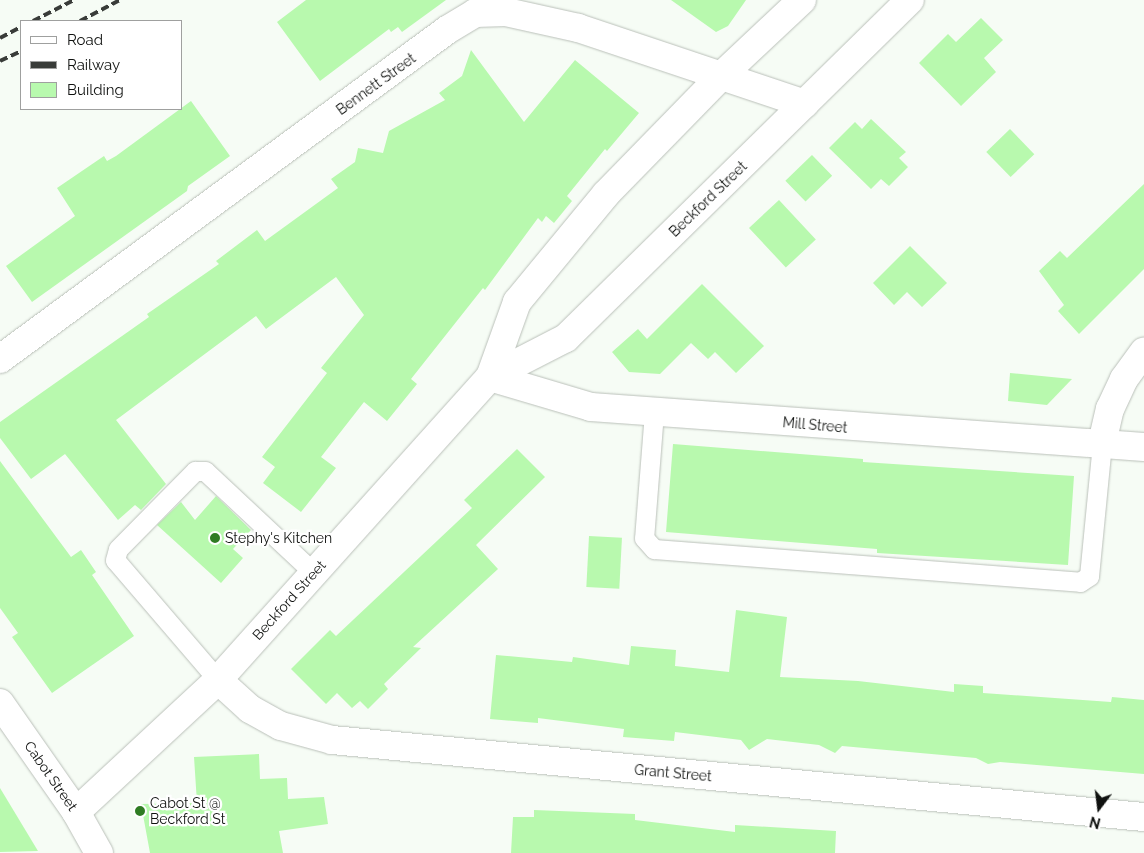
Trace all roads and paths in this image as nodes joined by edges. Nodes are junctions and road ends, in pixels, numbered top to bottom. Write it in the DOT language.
graph roads {
  1 [pos="802,0"];
  2 [pos="910,0"];
  3 [pos="721,76"];
  4 [pos="805,104"];
  5 [pos="1144,351"];
  6 [pos="0,359"];
  7 [pos="490,377"];
  8 [pos="654,412"];
  9 [pos="1102,443"];
  10 [pos="1144,447"];
  11 [pos="314,573"];
  12 [pos="218,680"];
  13 [pos="0,702"];
  14 [pos="76,812"];
  15 [pos="1144,817"];
  16 [pos="99,853"];
  1 -- 3 [label="main road, Beckford Street"];
  2 -- 4 [label="main road, Beckford Street"];
  3 -- 4 [label="main road, Bennett Street"];
  3 -- 6 [label="main road, Bennett Street"];
  3 -- 7 [label="main road, Beckford Street"];
  4 -- 7 [label="main road, Beckford Street"];
  5 -- 9 [label="main road"];
  7 -- 8 [label="main road, Mill Street"];
  7 -- 11 [label="main road, Beckford Street"];
  8 -- 9 [label="main road, Mill Street"];
  8 -- 9 [label="lane"];
  9 -- 10 [label="main road, Mill Street"];
  11 -- 12 [label="main road, Beckford Street"];
  11 -- 12 [label="lane"];
  12 -- 14 [label="main road, Beckford Street"];
  12 -- 15 [label="main road, Grant Street"];
  13 -- 14 [label="main road, Cabot Street"];
  14 -- 16 [label="main road, Cabot Street"];
}
